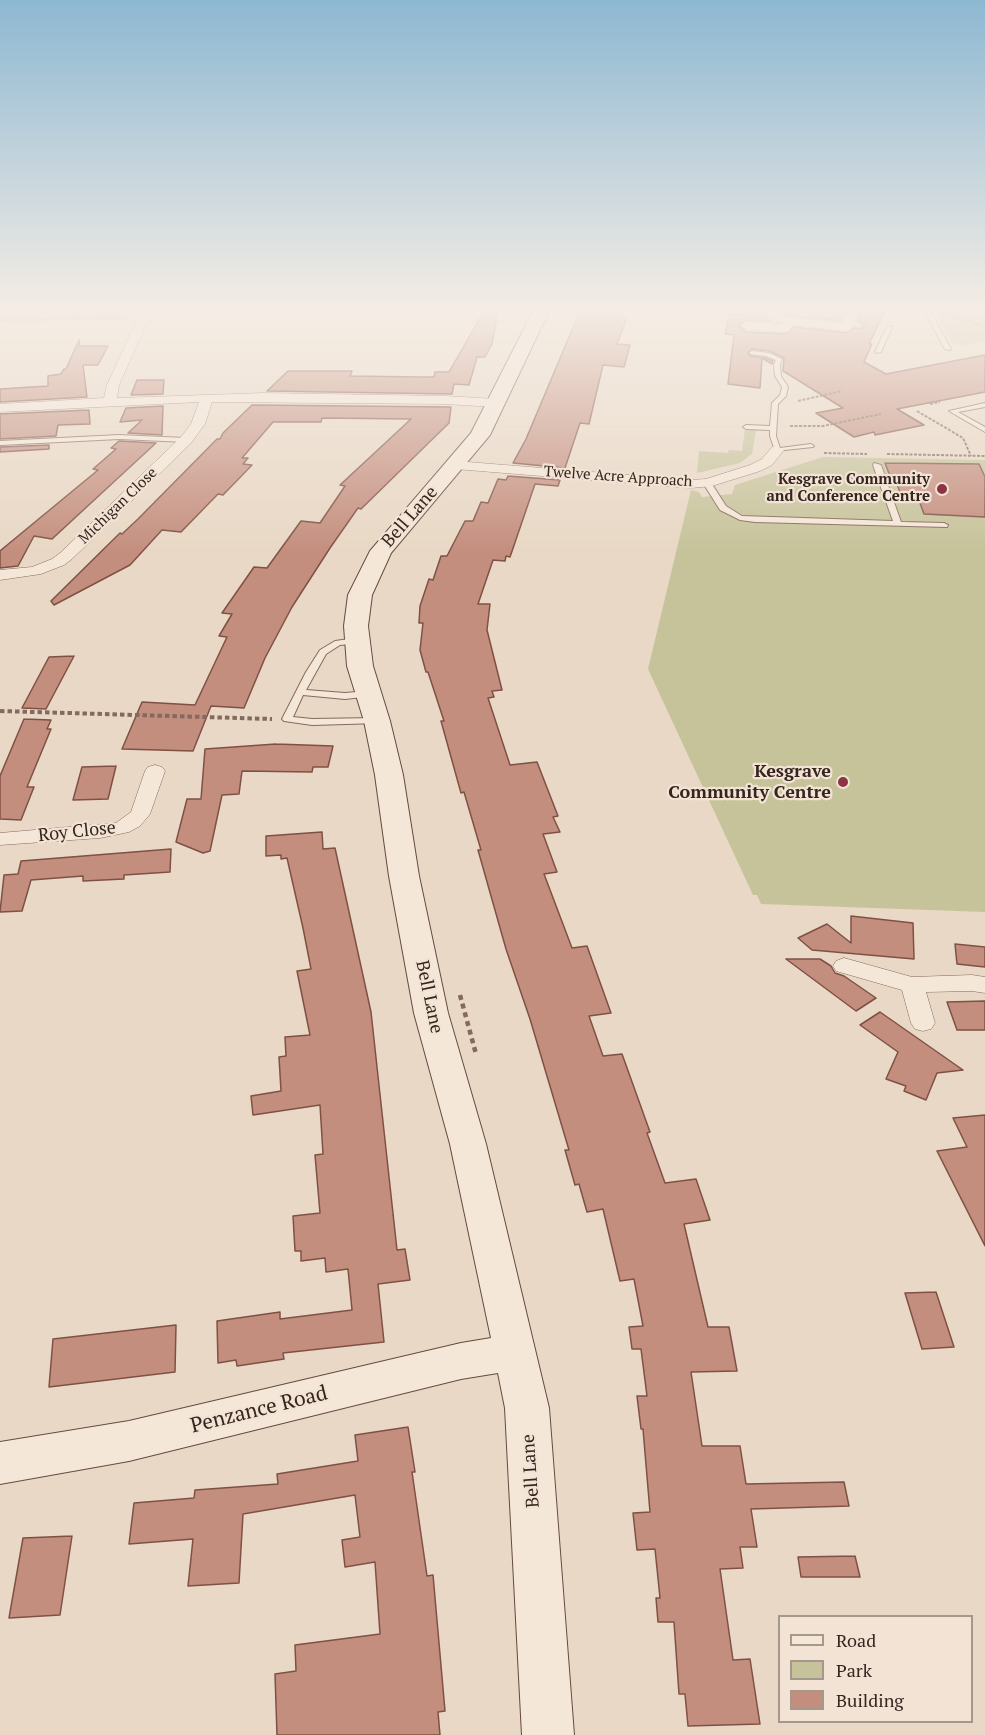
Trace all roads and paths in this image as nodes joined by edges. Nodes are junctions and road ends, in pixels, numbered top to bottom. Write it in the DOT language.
graph roads {
  1 [pos="112,392"];
  2 [pos="501,392"];
  3 [pos="784,392"];
  4 [pos="837,392"];
  5 [pos="207,398"];
  6 [pos="764,399"];
  7 [pos="778,400"];
  8 [pos="110,402"];
  9 [pos="496,403"];
  10 [pos="985,405"];
  11 [pos="0,408"];
  12 [pos="917,411"];
  13 [pos="881,414"];
  14 [pos="774,424"];
  15 [pos="746,427"];
  16 [pos="985,430"];
  17 [pos="186,440"];
  18 [pos="0,443"];
  19 [pos="811,446"];
  20 [pos="777,450"];
  21 [pos="971,456"];
  22 [pos="456,465"];
  23 [pos="877,465"];
  24 [pos="774,477"];
  25 [pos="882,478"];
  26 [pos="707,483"];
  27 [pos="898,524"];
  28 [pos="944,525"];
  29 [pos="0,575"];
  30 [pos="357,641"];
  31 [pos="301,693"];
  32 [pos="373,708"];
  33 [pos="0,711"];
  34 [pos="287,719"];
  35 [pos="155,771"];
  36 [pos="0,839"];
  37 [pos="844,966"];
  38 [pos="912,985"];
  39 [pos="985,985"];
  40 [pos="458,989"];
  41 [pos="923,1023"];
  42 [pos="479,1064"];
  43 [pos="516,1352"];
  44 [pos="0,1463"];
  45 [pos="548,1735"];
  1 -- 8 [label="street"];
  2 -- 9 [label="street, Bell Lane"];
  3 -- 7 [label="lane"];
  4 -- 14 [label="path"];
  5 -- 8 [label="street"];
  5 -- 9 [label="street"];
  5 -- 17 [label="street, Michigan Close"];
  6 -- 7 [label="lane"];
  7 -- 14 [label="lane"];
  8 -- 11 [label="street"];
  9 -- 22 [label="street, Bell Lane"];
  10 -- 16 [label="lane"];
  12 -- 21 [label="path"];
  13 -- 14 [label="path"];
  14 -- 15 [label="lane"];
  14 -- 20 [label="lane"];
  17 -- 18 [label="lane"];
  17 -- 29 [label="street, Michigan Close"];
  19 -- 20 [label="lane"];
  20 -- 26 [label="street, Twelve Acre Approach"];
  22 -- 26 [label="street, Twelve Acre Approach"];
  22 -- 30 [label="street, Bell Lane"];
  23 -- 25 [label="lane"];
  24 -- 25 [label="path"];
  25 -- 27 [label="lane"];
  26 -- 27 [label="lane"];
  27 -- 28 [label="lane"];
  30 -- 31 [label="lane"];
  30 -- 32 [label="street, Bell Lane"];
  31 -- 32 [label="lane"];
  31 -- 34 [label="lane"];
  32 -- 34 [label="lane"];
  32 -- 43 [label="street, Bell Lane"];
  33 -- 34 [label="path"];
  35 -- 36 [label="street, Roy Close"];
  37 -- 38 [label="street"];
  38 -- 39 [label="street"];
  38 -- 41 [label="street"];
  40 -- 42 [label="path"];
  43 -- 44 [label="street, Penzance Road"];
  43 -- 45 [label="street, Bell Lane"];
}
